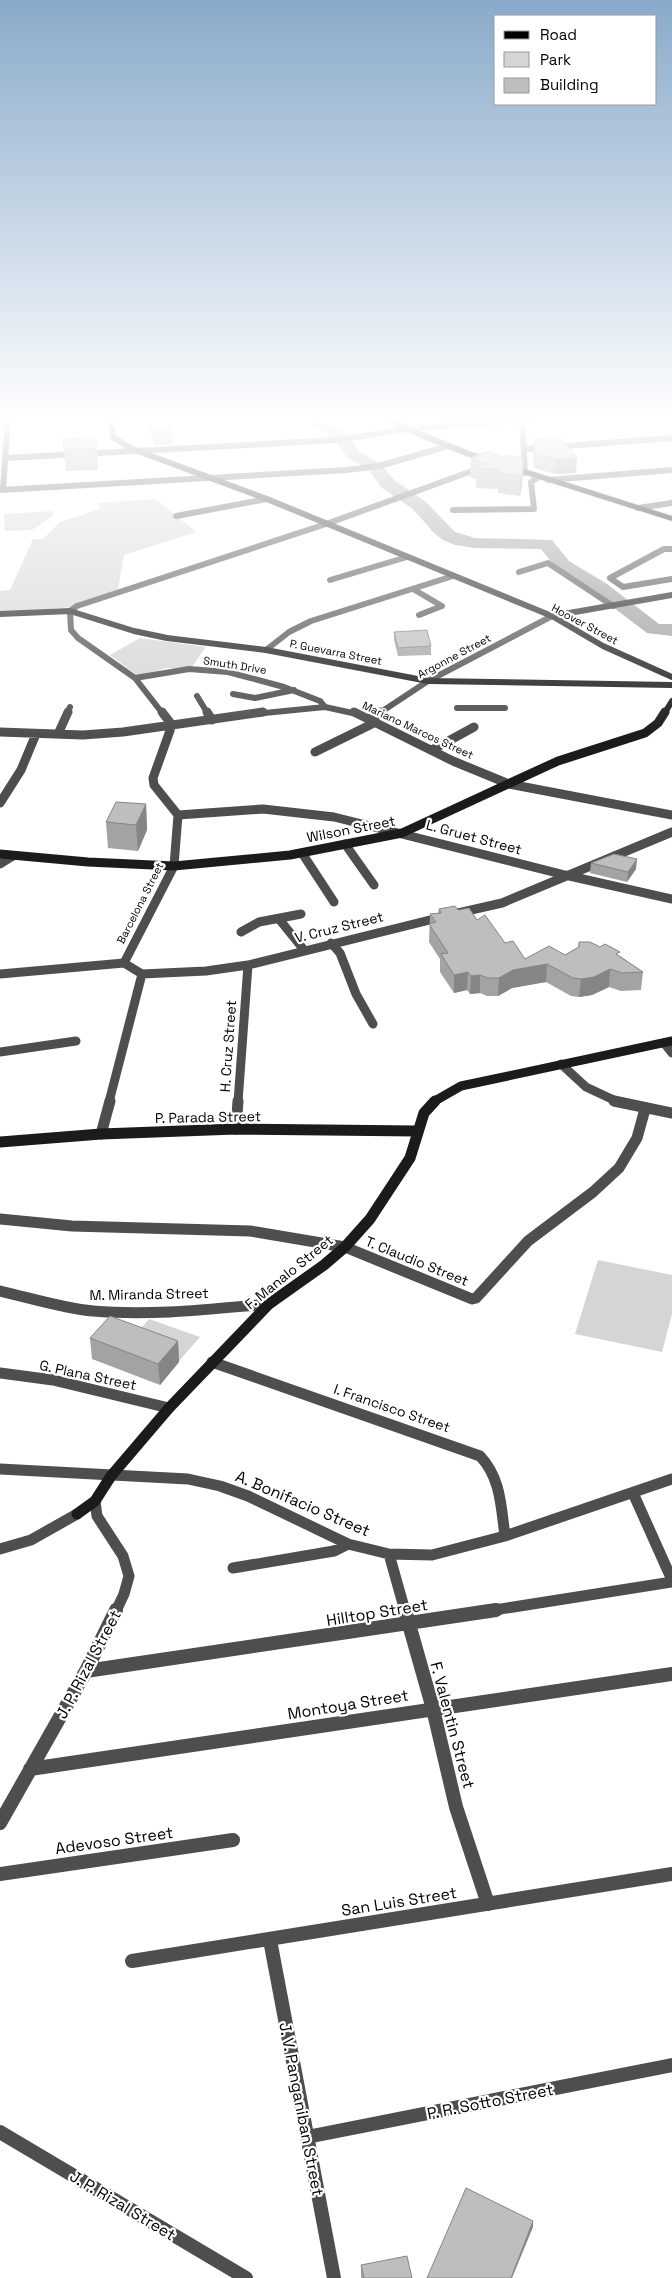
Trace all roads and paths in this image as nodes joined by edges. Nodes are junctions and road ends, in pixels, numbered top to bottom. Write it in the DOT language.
graph roads {
  1 [pos="326,524"];
  2 [pos="672,549"];
  3 [pos="408,557"];
  4 [pos="519,572"];
  5 [pos="453,576"];
  6 [pos="672,579"];
  7 [pos="330,580"];
  8 [pos="413,589"];
  9 [pos="672,594"];
  10 [pos="615,605"];
  11 [pos="70,611"];
  12 [pos="0,614"];
  13 [pos="419,615"];
  14 [pos="552,616"];
  15 [pos="266,650"];
  16 [pos="672,677"];
  17 [pos="135,678"];
  18 [pos="428,681"];
  19 [pos="672,685"];
  20 [pos="294,690"];
  21 [pos="234,694"];
  22 [pos="197,696"];
  23 [pos="672,701"];
  24 [pos="70,706"];
  25 [pos="326,707"];
  26 [pos="457,708"];
  27 [pos="506,708"];
  28 [pos="212,720"];
  29 [pos="373,720"];
  30 [pos="172,725"];
  31 [pos="474,727"];
  32 [pos="0,732"];
  33 [pos="36,734"];
  34 [pos="58,734"];
  35 [pos="432,750"];
  36 [pos="315,752"];
  37 [pos="508,784"];
  38 [pos="0,803"];
  39 [pos="178,815"];
  40 [pos="672,815"];
  41 [pos="672,832"];
  42 [pos="402,833"];
  43 [pos="345,844"];
  44 [pos="302,853"];
  45 [pos="0,854"];
  46 [pos="14,856"];
  47 [pos="0,864"];
  48 [pos="174,866"];
  49 [pos="566,875"];
  50 [pos="374,885"];
  51 [pos="672,898"];
  52 [pos="334,902"];
  53 [pos="301,914"];
  54 [pos="279,919"];
  55 [pos="241,932"];
  56 [pos="329,943"];
  57 [pos="304,950"];
  58 [pos="124,963"];
  59 [pos="248,965"];
  60 [pos="0,974"];
  61 [pos="142,974"];
  62 [pos="373,1024"];
  63 [pos="76,1041"];
  64 [pos="668,1042"];
  65 [pos="0,1052"];
  66 [pos="672,1053"];
  67 [pos="561,1064"];
  68 [pos="645,1109"];
  69 [pos="672,1113"];
  70 [pos="236,1129"];
  71 [pos="417,1131"];
  72 [pos="101,1134"];
  73 [pos="0,1142"];
  74 [pos="0,1219"];
  75 [pos="344,1247"];
  76 [pos="0,1291"];
  77 [pos="269,1304"];
  78 [pos="212,1362"];
  79 [pos="0,1373"];
  80 [pos="170,1408"];
  81 [pos="0,1469"];
  82 [pos="111,1476"];
  83 [pos="672,1479"];
  84 [pos="633,1493"];
  85 [pos="95,1501"];
  86 [pos="505,1536"];
  87 [pos="348,1544"];
  88 [pos="0,1549"];
  89 [pos="389,1554"];
  90 [pos="233,1568"];
  91 [pos="672,1581"];
  92 [pos="407,1624"];
  93 [pos="86,1671"];
  94 [pos="672,1674"];
  95 [pos="433,1709"];
  96 [pos="30,1769"];
  97 [pos="0,1823"];
  98 [pos="233,1840"];
  99 [pos="0,1874"];
  100 [pos="672,1874"];
  101 [pos="488,1904"];
  102 [pos="270,1940"];
  103 [pos="132,1961"];
  104 [pos="672,2064"];
  105 [pos="0,2132"];
  106 [pos="307,2137"];
  107 [pos="246,2278"];
  108 [pos="334,2278"];
  1 -- 3 [label="street, Hoover Street"];
  1 -- 11 [label="street"];
  2 -- 6 [label="street"];
  3 -- 5 [label="street, Hoover Street"];
  3 -- 7 [label="street"];
  4 -- 10 [label="street"];
  5 -- 8 [label="street"];
  5 -- 14 [label="street, Hoover Street"];
  8 -- 13 [label="street"];
  8 -- 15 [label="street"];
  9 -- 10 [label="street"];
  10 -- 14 [label="street"];
  11 -- 12 [label="street, P. Guevarra Street"];
  11 -- 15 [label="street, P. Guevarra Street"];
  11 -- 17 [label="street"];
  14 -- 16 [label="street, Hoover Street"];
  14 -- 18 [label="street, Argonne Street"];
  15 -- 18 [label="street, P. Guevarra Street"];
  17 -- 20 [label="street, Smuth Drive"];
  17 -- 30 [label="street"];
  18 -- 19 [label="street, P. Guevarra Street"];
  18 -- 29 [label="street, Argonne Street"];
  20 -- 21 [label="street"];
  20 -- 25 [label="street, Smuth Drive"];
  22 -- 28 [label="street"];
  23 -- 37 [label="street, Wilson Street"];
  24 -- 34 [label="street"];
  25 -- 28 [label="street, Mariano Marcos Street"];
  25 -- 29 [label="street, Mariano Marcos Street"];
  26 -- 27 [label="street"];
  28 -- 30 [label="street, Mariano Marcos Street"];
  29 -- 35 [label="street, Mariano Marcos Street"];
  29 -- 36 [label="street, Argonne Street"];
  30 -- 34 [label="street, Mariano Marcos Street"];
  30 -- 39 [label="street"];
  31 -- 35 [label="street"];
  32 -- 33 [label="street, Mariano Marcos Street"];
  33 -- 34 [label="street, Mariano Marcos Street"];
  33 -- 38 [label="street"];
  35 -- 37 [label="street, Mariano Marcos Street"];
  37 -- 40 [label="street, Mariano Marcos Street"];
  37 -- 42 [label="street, Wilson Street"];
  39 -- 42 [label="street, L. Gruet Street"];
  39 -- 48 [label="street, Barcelona Street"];
  41 -- 49 [label="street, V. Cruz Street"];
  42 -- 43 [label="street, Wilson Street"];
  42 -- 49 [label="street, L. Gruet Street"];
  43 -- 44 [label="street, Wilson Street"];
  43 -- 50 [label="street"];
  44 -- 48 [label="street, Wilson Street"];
  44 -- 52 [label="street"];
  45 -- 46 [label="street, Wilson Street"];
  46 -- 47 [label="street"];
  46 -- 48 [label="street, Wilson Street"];
  48 -- 58 [label="street, Barcelona Street"];
  49 -- 51 [label="street, L. Gruet Street"];
  49 -- 56 [label="street, V. Cruz Street"];
  53 -- 54 [label="street"];
  54 -- 55 [label="street"];
  54 -- 57 [label="street"];
  56 -- 57 [label="street, V. Cruz Street"];
  56 -- 62 [label="street"];
  57 -- 59 [label="street, V. Cruz Street"];
  58 -- 60 [label="street"];
  58 -- 61 [label="street"];
  59 -- 61 [label="street, V. Cruz Street"];
  59 -- 70 [label="street, H. Cruz Street"];
  61 -- 72 [label="street"];
  63 -- 65 [label="street"];
  64 -- 66 [label="street"];
  64 -- 67 [label="street, F. Manalo Street"];
  67 -- 68 [label="street"];
  67 -- 71 [label="street, F. Manalo Street"];
  68 -- 69 [label="street"];
  68 -- 75 [label="street, T. Claudio Street"];
  70 -- 71 [label="street, P. Parada Street"];
  70 -- 72 [label="street, P. Parada Street"];
  71 -- 75 [label="street, F. Manalo Street"];
  72 -- 73 [label="street, P. Parada Street"];
  74 -- 75 [label="street, T. Claudio Street"];
  75 -- 77 [label="street, F. Manalo Street"];
  76 -- 77 [label="street, M. Miranda Street"];
  77 -- 78 [label="street, F. Manalo Street"];
  78 -- 80 [label="street, F. Manalo Street"];
  78 -- 86 [label="street, I. Francisco Street"];
  79 -- 80 [label="street, G. Plana Street"];
  80 -- 82 [label="street, F. Manalo Street"];
  81 -- 82 [label="street, A. Bonifacio Street"];
  82 -- 85 [label="street, F. Manalo Street"];
  82 -- 87 [label="street, A. Bonifacio Street"];
  83 -- 84 [label="street, A. Bonifacio Street"];
  84 -- 86 [label="street, A. Bonifacio Street"];
  84 -- 91 [label="street"];
  85 -- 88 [label="street, F. Manalo Street"];
  85 -- 93 [label="street, J. P. Rizal Street"];
  86 -- 89 [label="street, A. Bonifacio Street"];
  87 -- 89 [label="street, A. Bonifacio Street"];
  87 -- 90 [label="street"];
  89 -- 92 [label="street, F. Valentin Street"];
  91 -- 92 [label="street, Hilltop Street"];
  92 -- 93 [label="street, Hilltop Street"];
  92 -- 95 [label="street, F. Valentin Street"];
  93 -- 96 [label="street, J. P. Rizal Street"];
  94 -- 95 [label="street, Montoya Street"];
  95 -- 96 [label="street, Montoya Street"];
  95 -- 101 [label="street, F. Valentin Street"];
  96 -- 97 [label="street, J. P. Rizal Street"];
  98 -- 99 [label="street, Adevoso Street"];
  100 -- 101 [label="street, San Luis Street"];
  101 -- 102 [label="street, San Luis Street"];
  102 -- 103 [label="street, San Luis Street"];
  102 -- 106 [label="street, J. V. Panganiban Street"];
  104 -- 106 [label="street, P. R. Sotto Street"];
  105 -- 107 [label="street, J. P. Rizal Street"];
  106 -- 108 [label="street, J. V. Panganiban Street"];
}
